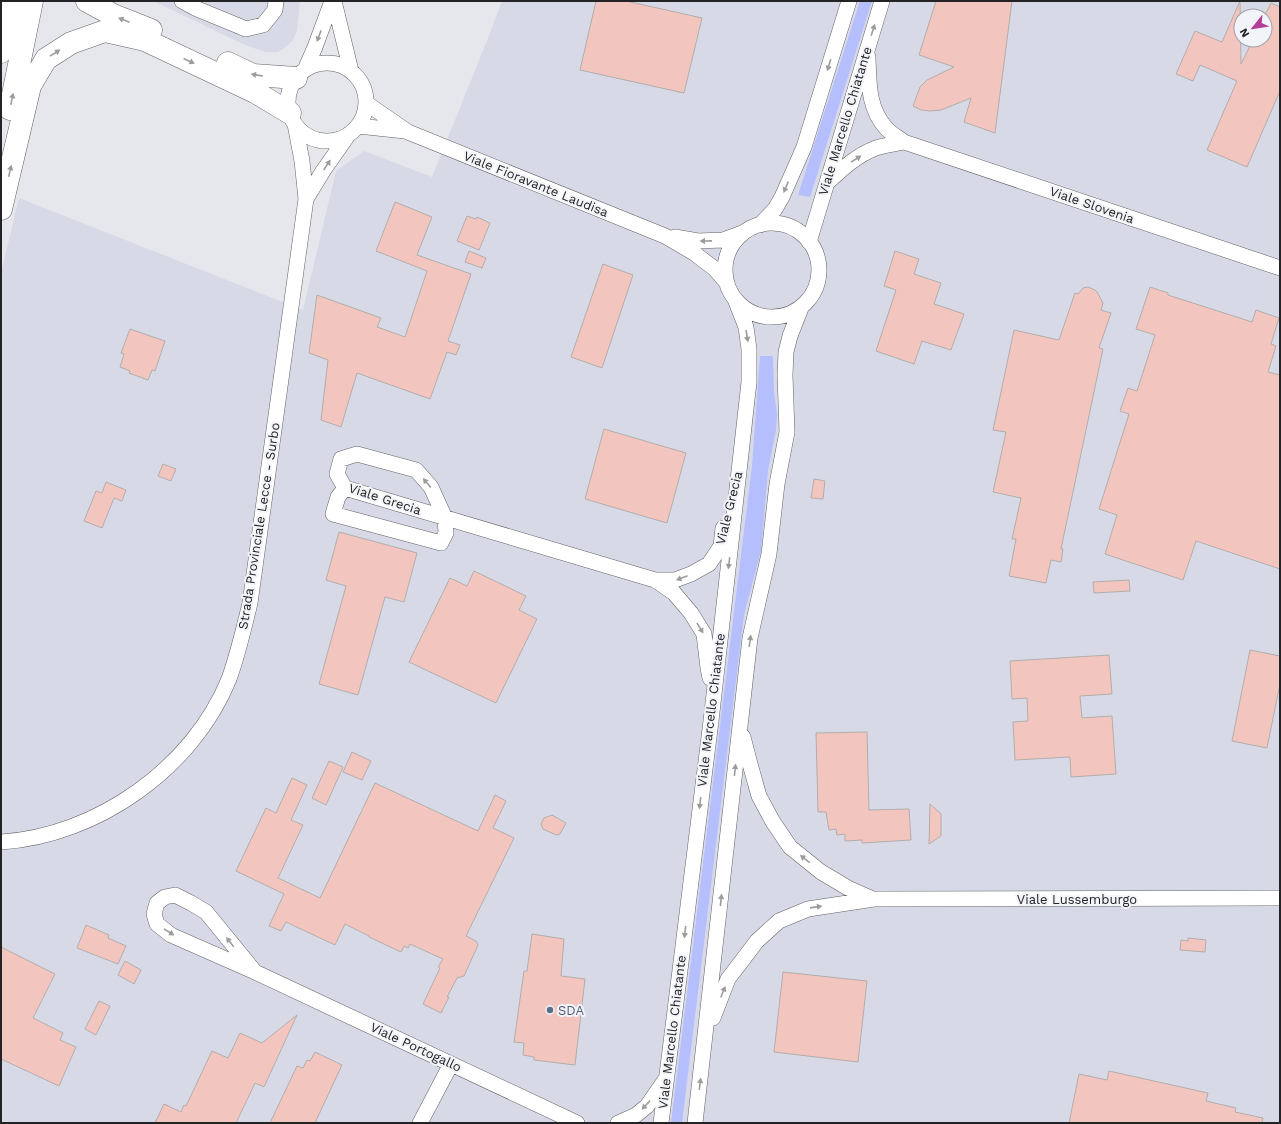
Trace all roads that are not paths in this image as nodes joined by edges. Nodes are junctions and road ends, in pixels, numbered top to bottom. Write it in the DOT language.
graph roads {
  1 [pos="11,1"];
  2 [pos="32,1"];
  3 [pos="87,1"];
  4 [pos="182,1"];
  5 [pos="276,1"];
  6 [pos="333,1"];
  7 [pos="850,1"];
  8 [pos="882,1"];
  9 [pos="868,47"];
  10 [pos="1,52"];
  11 [pos="350,71"];
  12 [pos="300,74"];
  13 [pos="366,103"];
  14 [pos="292,119"];
  15 [pos="354,130"];
  16 [pos="408,132"];
  17 [pos="904,142"];
  18 [pos="1,151"];
  19 [pos="827,183"];
  20 [pos="306,199"];
  21 [pos="1,209"];
  22 [pos="760,225"];
  23 [pos="743,233"];
  24 [pos="665,236"];
  25 [pos="809,242"];
  26 [pos="1280,268"];
  27 [pos="727,283"];
  28 [pos="735,299"];
  29 [pos="801,308"];
  30 [pos="740,463"];
  31 [pos="345,488"];
  32 [pos="445,518"];
  33 [pos="655,580"];
  34 [pos="714,690"];
  35 [pos="740,726"];
  36 [pos="1,842"];
  37 [pos="1280,898"];
  38 [pos="874,899"];
  39 [pos="255,972"];
  40 [pos="705,1041"];
  41 [pos="451,1064"];
  42 [pos="667,1078"];
  43 [pos="420,1123"];
  44 [pos="577,1123"];
  45 [pos="618,1123"];
  46 [pos="661,1123"];
  47 [pos="695,1123"];
  1 -- 10 [label="highway"];
  18 -- 2 [label="highway, one-way"];
  12 -- 3 [label="highway, one-way"];
  4 -- 5 [label="street"];
  6 -- 11 [label="street"];
  6 -- 12 [label="street, one-way"];
  7 -- 22 [label="street, Viale Marcello Chiatante, one-way"];
  9 -- 8 [label="street, Viale Marcello Chiatante, one-way"];
  9 -- 17 [label="street, Viale Slovenia"];
  9 -- 19 [label="street, Viale Marcello Chiatante"];
  11 -- 12 [label="street"];
  11 -- 13 [label="street"];
  12 -- 14 [label="street"];
  13 -- 15 [label="street"];
  13 -- 16 [label="street, Viale Fioravante Laudisa"];
  14 -- 15 [label="street"];
  14 -- 20 [label="street, Strada Provinciale Lecce - Surbo"];
  21 -- 14 [label="highway, one-way"];
  15 -- 16 [label="street, Viale Fioravante Laudisa"];
  20 -- 15 [label="street, Strada Provinciale Lecce - Surbo, one-way"];
  16 -- 24 [label="street, Viale Fioravante Laudisa"];
  19 -- 17 [label="street, one-way"];
  17 -- 26 [label="street, Viale Slovenia"];
  19 -- 25 [label="street, Viale Marcello Chiatante"];
  20 -- 36 [label="street, Strada Provinciale Lecce - Surbo"];
  22 -- 23 [label="street, Viale Marcello Chiatante"];
  22 -- 25 [label="street, Viale Marcello Chiatante"];
  23 -- 24 [label="street, Viale Fioravante Laudisa, one-way"];
  23 -- 27 [label="street, Viale Marcello Chiatante"];
  24 -- 27 [label="street, Viale Fioravante Laudisa"];
  25 -- 29 [label="street, Viale Marcello Chiatante"];
  27 -- 28 [label="street, Viale Marcello Chiatante"];
  28 -- 29 [label="street, Viale Marcello Chiatante"];
  28 -- 30 [label="street, Viale Marcello Chiatante, one-way"];
  35 -- 29 [label="street, Viale Marcello Chiatante, one-way"];
  30 -- 33 [label="street, Viale Grecia, one-way"];
  30 -- 34 [label="street, Viale Marcello Chiatante, one-way"];
  31 -- 32 [label="street, Viale Grecia"];
  32 -- 31 [label="street, Viale Grecia, one-way"];
  31 -- 32 [label="street"];
  32 -- 33 [label="street, Viale Grecia"];
  33 -- 34 [label="street, Viale Grecia, one-way"];
  34 -- 42 [label="street, Viale Marcello Chiatante, one-way"];
  38 -- 35 [label="street, Viale Lussemburgo, one-way"];
  40 -- 35 [label="street, Viale Marcello Chiatante, one-way"];
  37 -- 38 [label="street, Viale Lussemburgo"];
  40 -- 38 [label="street, Viale Lussemburgo, one-way"];
  39 -- 39 [label="street, Viale Portogallo, one-way"];
  39 -- 41 [label="street, Viale Portogallo"];
  47 -- 40 [label="street, Viale Marcello Chiatante, one-way"];
  41 -- 43 [label="street"];
  41 -- 44 [label="street, Viale Portogallo"];
  42 -- 45 [label="street, one-way"];
  42 -- 46 [label="street, Viale Marcello Chiatante"];
}
